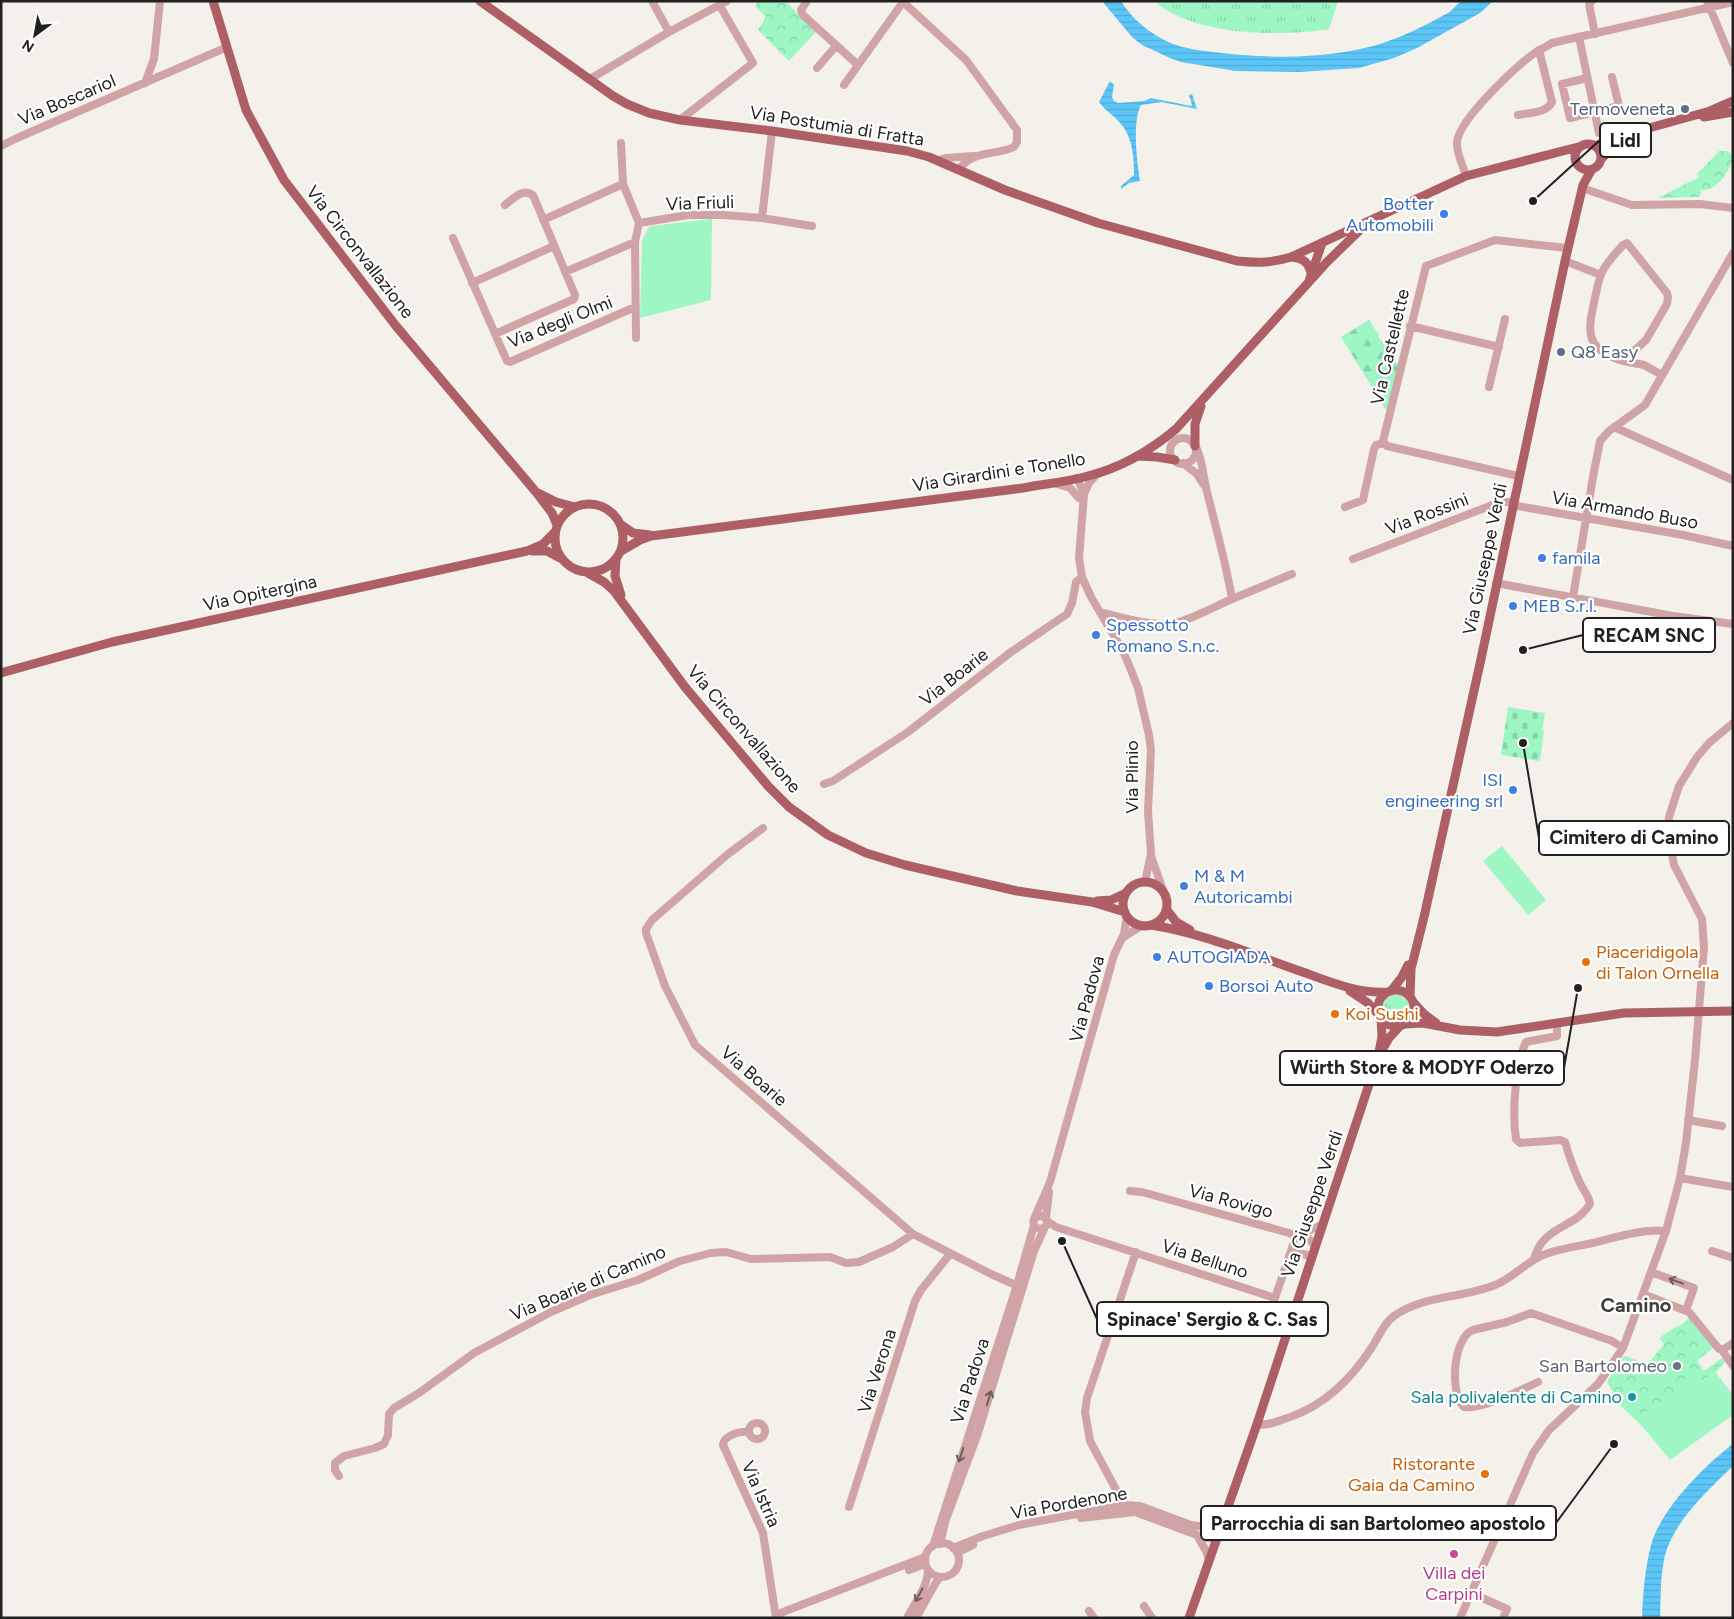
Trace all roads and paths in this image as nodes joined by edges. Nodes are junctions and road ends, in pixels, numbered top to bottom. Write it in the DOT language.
graph roads {
  1 [pos="160,1"];
  2 [pos="212,1"];
  3 [pos="480,1"];
  4 [pos="652,1"];
  5 [pos="727,1"];
  6 [pos="807,1"];
  7 [pos="1592,1"];
  8 [pos="903,2"];
  9 [pos="1733,2"];
  10 [pos="1708,4"];
  11 [pos="720,6"];
  12 [pos="669,32"];
  13 [pos="1595,34"];
  14 [pos="1579,37"];
  15 [pos="836,46"];
  16 [pos="226,48"];
  17 [pos="1539,50"];
  18 [pos="1733,63"];
  19 [pos="858,65"];
  20 [pos="817,68"];
  21 [pos="1612,77"];
  22 [pos="1587,78"];
  23 [pos="590,79"];
  24 [pos="145,83"];
  25 [pos="844,85"];
  26 [pos="1733,101"];
  27 [pos="1594,112"];
  28 [pos="1733,112"];
  29 [pos="1518,115"];
  30 [pos="680,120"];
  31 [pos="772,131"];
  32 [pos="1600,133"];
  33 [pos="621,142"];
  34 [pos="1,146"];
  35 [pos="1582,146"];
  36 [pos="1595,146"];
  37 [pos="1549,154"];
  38 [pos="976,156"];
  39 [pos="1601,159"];
  40 [pos="939,160"];
  41 [pos="1578,164"];
  42 [pos="959,169"];
  43 [pos="1592,169"];
  44 [pos="1466,176"];
  45 [pos="623,184"];
  46 [pos="1582,187"];
  47 [pos="505,204"];
  48 [pos="1733,208"];
  49 [pos="762,218"];
  50 [pos="543,220"];
  51 [pos="1372,220"];
  52 [pos="639,223"];
  53 [pos="812,226"];
  54 [pos="453,238"];
  55 [pos="635,242"];
  56 [pos="1322,243"];
  57 [pos="554,246"];
  58 [pos="1567,248"];
  59 [pos="1733,253"];
  60 [pos="1291,257"];
  61 [pos="1564,261"];
  62 [pos="1327,262"];
  63 [pos="565,272"];
  64 [pos="1311,273"];
  65 [pos="1601,275"];
  66 [pos="472,283"];
  67 [pos="1308,284"];
  68 [pos="635,307"];
  69 [pos="1505,319"];
  70 [pos="1410,326"];
  71 [pos="495,334"];
  72 [pos="636,338"];
  73 [pos="1498,347"];
  74 [pos="1623,361"];
  75 [pos="1662,375"];
  76 [pos="1489,387"];
  77 [pos="1203,401"];
  78 [pos="1614,427"];
  79 [pos="1384,443"];
  80 [pos="1196,447"];
  81 [pos="1136,456"];
  82 [pos="1179,462"];
  83 [pos="1098,473"];
  84 [pos="1518,476"];
  85 [pos="1077,478"];
  86 [pos="1733,480"];
  87 [pos="1052,482"];
  88 [pos="1206,489"];
  89 [pos="536,492"];
  90 [pos="1082,499"];
  91 [pos="1513,504"];
  92 [pos="575,506"];
  93 [pos="1345,507"];
  94 [pos="1586,519"];
  95 [pos="620,524"];
  96 [pos="556,529"];
  97 [pos="651,536"];
  98 [pos="1733,546"];
  99 [pos="527,551"];
  100 [pos="619,555"];
  101 [pos="560,558"];
  102 [pos="1353,559"];
  103 [pos="588,573"];
  104 [pos="1292,574"];
  105 [pos="1082,577"];
  106 [pos="1496,583"];
  107 [pos="1573,597"];
  108 [pos="1232,599"];
  109 [pos="627,606"];
  110 [pos="1100,612"];
  111 [pos="1733,624"];
  112 [pos="1,673"];
  113 [pos="1733,723"];
  114 [pos="824,784"];
  115 [pos="763,828"];
  116 [pos="1151,854"];
  117 [pos="1144,882"];
  118 [pos="1126,893"];
  119 [pos="1164,893"];
  120 [pos="1092,902"];
  121 [pos="1167,910"];
  122 [pos="1126,914"];
  123 [pos="1151,925"];
  124 [pos="1140,926"];
  125 [pos="1197,934"];
  126 [pos="1418,939"];
  127 [pos="1120,940"];
  128 [pos="1339,985"];
  129 [pos="1389,992"];
  130 [pos="1411,1000"];
  131 [pos="1733,1011"];
  132 [pos="1381,1016"];
  133 [pos="1403,1024"];
  134 [pos="1557,1024"];
  135 [pos="1439,1025"];
  136 [pos="1378,1057"];
  137 [pos="1688,1120"];
  138 [pos="1722,1126"];
  139 [pos="1680,1178"];
  140 [pos="1050,1182"];
  141 [pos="1733,1187"];
  142 [pos="1130,1191"];
  143 [pos="1034,1222"];
  144 [pos="1046,1224"];
  145 [pos="1322,1225"];
  146 [pos="1666,1231"];
  147 [pos="913,1234"];
  148 [pos="1298,1235"];
  149 [pos="1315,1246"];
  150 [pos="1291,1251"];
  151 [pos="1712,1251"];
  152 [pos="1136,1252"];
  153 [pos="950,1254"];
  154 [pos="1311,1256"];
  155 [pos="1733,1258"];
  156 [pos="1534,1259"];
  157 [pos="1651,1272"];
  158 [pos="1020,1286"];
  159 [pos="1643,1294"];
  160 [pos="1686,1310"];
  161 [pos="1733,1343"];
  162 [pos="1623,1348"];
  163 [pos="1722,1350"];
  164 [pos="1733,1366"];
  165 [pos="1538,1382"];
  166 [pos="1257,1424"];
  167 [pos="749,1432"];
  168 [pos="339,1476"];
  169 [pos="849,1507"];
  170 [pos="1126,1508"];
  171 [pos="1224,1517"];
  172 [pos="1200,1526"];
  173 [pos="1197,1535"];
  174 [pos="1217,1538"];
  175 [pos="936,1545"];
  176 [pos="955,1550"];
  177 [pos="1209,1560"];
  178 [pos="926,1564"];
  179 [pos="940,1577"];
  180 [pos="1471,1593"];
  181 [pos="1144,1606"];
  182 [pos="776,1618"];
  183 [pos="906,1618"];
  184 [pos="916,1618"];
  185 [pos="1152,1618"];
  186 [pos="1189,1618"];
  187 [pos="1460,1618"];
  188 [pos="1503,1618"];
  1 -- 24 [label="street"];
  2 -- 16 [label="main road, Via Circonvallazione"];
  3 -- 23 [label="main road, Via Postumia di Fratta"];
  4 -- 12 [label="street"];
  5 -- 11 [label="street"];
  6 -- 15 [label="street"];
  7 -- 13 [label="street"];
  8 -- 19 [label="street"];
  8 -- 38 [label="street"];
  9 -- 10 [label="street"];
  10 -- 13 [label="street"];
  10 -- 18 [label="street"];
  11 -- 12 [label="street"];
  11 -- 30 [label="street"];
  12 -- 23 [label="street"];
  13 -- 14 [label="street"];
  14 -- 17 [label="street"];
  14 -- 22 [label="street"];
  15 -- 19 [label="street"];
  15 -- 20 [label="street"];
  16 -- 24 [label="street, Via Boscariol"];
  16 -- 89 [label="main road, Via Circonvallazione"];
  17 -- 29 [label="street"];
  17 -- 44 [label="street"];
  19 -- 25 [label="street"];
  21 -- 27 [label="street"];
  22 -- 27 [label="street"];
  22 -- 27 [label="street"];
  23 -- 30 [label="main road, Via Postumia di Fratta"];
  24 -- 34 [label="street, Via Boscariol"];
  26 -- 36 [label="main road"];
  27 -- 32 [label="street"];
  28 -- 39 [label="main road"];
  30 -- 31 [label="main road, Via Postumia di Fratta"];
  31 -- 40 [label="main road, Via Postumia di Fratta"];
  31 -- 49 [label="street"];
  33 -- 45 [label="street"];
  35 -- 36 [label="main road"];
  35 -- 37 [label="main road"];
  35 -- 41 [label="main road"];
  36 -- 39 [label="main road"];
  37 -- 41 [label="main road"];
  37 -- 44 [label="main road"];
  38 -- 40 [label="street"];
  38 -- 42 [label="street"];
  39 -- 43 [label="main road"];
  40 -- 42 [label="main road, Via Postumia di Fratta"];
  41 -- 43 [label="main road"];
  41 -- 46 [label="main road, Via Giuseppe Verdi"];
  42 -- 60 [label="main road, Via Postumia di Fratta"];
  43 -- 46 [label="main road, Via Giuseppe Verdi"];
  44 -- 51 [label="main road"];
  45 -- 50 [label="street"];
  45 -- 52 [label="street"];
  46 -- 48 [label="street"];
  46 -- 58 [label="main road, Via Giuseppe Verdi"];
  47 -- 50 [label="street"];
  49 -- 52 [label="street, Via Friuli"];
  49 -- 53 [label="street, Via Friuli"];
  50 -- 57 [label="street"];
  51 -- 56 [label="main road, Via Postumia di Fratta"];
  51 -- 62 [label="main road, Via Girardini e Tonello"];
  52 -- 55 [label="street"];
  54 -- 66 [label="street, Via degli Olmi"];
  55 -- 63 [label="street"];
  55 -- 68 [label="street"];
  56 -- 60 [label="main road, Via Postumia di Fratta"];
  56 -- 62 [label="main road"];
  56 -- 64 [label="main road, Via Girardini e Tonello"];
  57 -- 63 [label="street"];
  57 -- 66 [label="street"];
  58 -- 61 [label="main road, Via Giuseppe Verdi"];
  58 -- 70 [label="street, Via Castellette"];
  59 -- 75 [label="street"];
  60 -- 64 [label="main road"];
  61 -- 65 [label="street"];
  61 -- 84 [label="main road, Via Giuseppe Verdi"];
  62 -- 67 [label="main road, Via Girardini e Tonello"];
  63 -- 71 [label="street"];
  64 -- 67 [label="main road, Via Girardini e Tonello"];
  65 -- 74 [label="street"];
  65 -- 74 [label="street"];
  66 -- 71 [label="street, Via degli Olmi"];
  67 -- 77 [label="main road, Via Girardini e Tonello"];
  68 -- 71 [label="street, Via degli Olmi"];
  68 -- 72 [label="street"];
  69 -- 73 [label="street"];
  70 -- 73 [label="street"];
  70 -- 79 [label="street, Via Castellette"];
  73 -- 76 [label="street"];
  74 -- 75 [label="street"];
  75 -- 78 [label="street"];
  77 -- 80 [label="main road"];
  77 -- 81 [label="main road, Via Girardini e Tonello"];
  78 -- 86 [label="street"];
  78 -- 94 [label="street"];
  79 -- 84 [label="street"];
  79 -- 93 [label="street"];
  80 -- 82 [label="street"];
  80 -- 82 [label="street"];
  80 -- 88 [label="street"];
  81 -- 82 [label="main road"];
  81 -- 83 [label="main road, Via Girardini e Tonello"];
  82 -- 88 [label="street"];
  83 -- 85 [label="main road, Via Girardini e Tonello"];
  83 -- 90 [label="street"];
  84 -- 91 [label="main road, Via Giuseppe Verdi"];
  85 -- 87 [label="main road, Via Girardini e Tonello"];
  85 -- 90 [label="street, Via Plinio"];
  87 -- 90 [label="street"];
  87 -- 97 [label="main road, Via Girardini e Tonello"];
  88 -- 108 [label="street"];
  89 -- 92 [label="main road, Via Circonvallazione"];
  89 -- 96 [label="main road, Via Circonvallazione"];
  90 -- 105 [label="street, Via Plinio"];
  91 -- 94 [label="street, Via Armando Buso"];
  91 -- 102 [label="street, Via Rossini"];
  91 -- 106 [label="main road, Via Giuseppe Verdi"];
  92 -- 95 [label="main road"];
  92 -- 96 [label="main road"];
  94 -- 98 [label="street, Via Armando Buso"];
  94 -- 107 [label="street"];
  95 -- 97 [label="main road, Via Girardini e Tonello"];
  95 -- 100 [label="main road"];
  96 -- 99 [label="main road, Via Opitergina"];
  96 -- 101 [label="main road"];
  97 -- 100 [label="main road, Via Girardini e Tonello"];
  99 -- 101 [label="main road, Via Opitergina"];
  99 -- 112 [label="main road, Via Opitergina"];
  100 -- 103 [label="main road"];
  100 -- 109 [label="main road, Via Circonvallazione"];
  101 -- 103 [label="main road"];
  103 -- 109 [label="main road, Via Circonvallazione"];
  104 -- 108 [label="street"];
  105 -- 110 [label="street, Via Plinio"];
  105 -- 114 [label="street, Via Boarie"];
  106 -- 107 [label="street"];
  106 -- 126 [label="main road, Via Giuseppe Verdi"];
  107 -- 111 [label="street"];
  108 -- 110 [label="street"];
  109 -- 120 [label="main road, Via Circonvallazione"];
  110 -- 116 [label="street, Via Plinio"];
  113 -- 137 [label="street"];
  115 -- 147 [label="street, Via Boarie"];
  116 -- 117 [label="street, Via Plinio"];
  116 -- 119 [label="street, Via Plinio"];
  117 -- 118 [label="main road"];
  117 -- 119 [label="main road"];
  118 -- 120 [label="main road, Via Circonvallazione"];
  118 -- 122 [label="main road"];
  119 -- 121 [label="main road"];
  120 -- 122 [label="main road, Via Circonvallazione"];
  121 -- 123 [label="main road"];
  121 -- 125 [label="main road"];
  122 -- 124 [label="main road"];
  122 -- 127 [label="street, Via Padova"];
  123 -- 124 [label="main road"];
  123 -- 125 [label="main road"];
  124 -- 127 [label="street, Via Padova"];
  125 -- 128 [label="main road"];
  126 -- 129 [label="main road, Via Giuseppe Verdi"];
  126 -- 130 [label="main road, Via Giuseppe Verdi"];
  127 -- 140 [label="street, Via Padova"];
  128 -- 129 [label="main road"];
  128 -- 132 [label="main road"];
  129 -- 130 [label="main road"];
  129 -- 132 [label="main road"];
  130 -- 133 [label="main road"];
  130 -- 135 [label="main road"];
  131 -- 134 [label="main road"];
  132 -- 133 [label="main road"];
  132 -- 136 [label="main road, Via Giuseppe Verdi"];
  133 -- 135 [label="main road"];
  133 -- 136 [label="main road, Via Giuseppe Verdi"];
  134 -- 135 [label="main road"];
  134 -- 156 [label="street"];
  136 -- 145 [label="main road, Via Giuseppe Verdi"];
  137 -- 138 [label="street"];
  137 -- 139 [label="street"];
  139 -- 141 [label="street"];
  139 -- 146 [label="street"];
  140 -- 143 [label="street, Via Padova"];
  140 -- 144 [label="street, Via Padova"];
  142 -- 148 [label="street, Via Rovigo"];
  143 -- 144 [label="street"];
  143 -- 144 [label="street"];
  143 -- 158 [label="street, Via Padova"];
  144 -- 152 [label="street, Via Belluno"];
  144 -- 158 [label="street, Via Padova"];
  145 -- 148 [label="street"];
  145 -- 149 [label="main road, Via Giuseppe Verdi"];
  146 -- 156 [label="street"];
  146 -- 157 [label="street"];
  147 -- 153 [label="street, Via Boarie"];
  147 -- 168 [label="street, Via Boarie di Camino"];
  148 -- 149 [label="street"];
  148 -- 150 [label="street"];
  149 -- 154 [label="main road, Via Giuseppe Verdi"];
  150 -- 152 [label="street, Via Belluno"];
  150 -- 154 [label="street"];
  151 -- 155 [label="street"];
  152 -- 170 [label="street"];
  153 -- 158 [label="street, Via Boarie"];
  153 -- 169 [label="street, Via Verona"];
  154 -- 166 [label="main road, Via Giuseppe Verdi"];
  156 -- 166 [label="street"];
  157 -- 159 [label="street"];
  160 -- 157 [label="street, one-way"];
  158 -- 175 [label="street, Via Padova"];
  159 -- 160 [label="street"];
  159 -- 162 [label="street"];
  160 -- 163 [label="street"];
  161 -- 163 [label="street"];
  162 -- 165 [label="street"];
  162 -- 180 [label="street"];
  163 -- 164 [label="street"];
  166 -- 171 [label="main road, Via Giuseppe Verdi"];
  167 -- 182 [label="street, Via Istria"];
  170 -- 172 [label="street, Via Pordenone"];
  170 -- 173 [label="street, Via Pordenone"];
  170 -- 176 [label="street, Via Pordenone"];
  171 -- 172 [label="street"];
  171 -- 174 [label="main road, Via Giuseppe Verdi"];
  172 -- 174 [label="street, Via Pordenone"];
  173 -- 174 [label="street, Via Pordenone"];
  173 -- 177 [label="street"];
  174 -- 177 [label="main road, Via Giuseppe Verdi"];
  175 -- 176 [label="street"];
  175 -- 178 [label="street"];
  176 -- 179 [label="street"];
  177 -- 186 [label="main road, Via Giuseppe Verdi"];
  178 -- 179 [label="street"];
  178 -- 182 [label="street"];
  178 -- 183 [label="street, one-way"];
  179 -- 184 [label="street"];
  180 -- 187 [label="street"];
  180 -- 188 [label="street"];
  181 -- 185 [label="street"];
}
